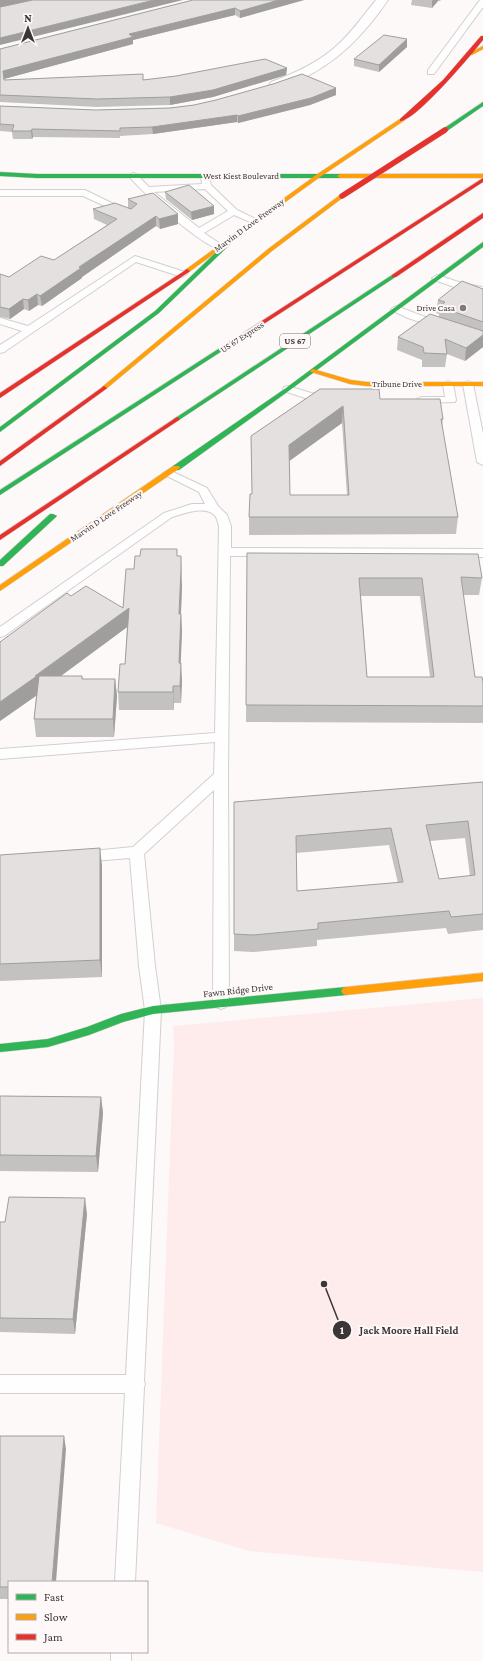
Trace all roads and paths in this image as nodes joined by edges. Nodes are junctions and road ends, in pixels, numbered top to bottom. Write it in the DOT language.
graph roads {
  1 [pos="382,0"];
  2 [pos="483,2"];
  3 [pos="483,37"];
  4 [pos="483,47"];
  5 [pos="470,54"];
  6 [pos="431,72"];
  7 [pos="262,89"];
  8 [pos="483,104"];
  9 [pos="322,162"];
  10 [pos="338,162"];
  11 [pos="353,162"];
  12 [pos="377,162"];
  13 [pos="415,162"];
  14 [pos="134,172"];
  15 [pos="0,174"];
  16 [pos="205,176"];
  17 [pos="318,176"];
  18 [pos="483,176"];
  19 [pos="483,180"];
  20 [pos="207,186"];
  21 [pos="146,190"];
  22 [pos="0,193"];
  23 [pos="234,212"];
  24 [pos="131,215"];
  25 [pos="483,215"];
  26 [pos="254,221"];
  27 [pos="243,230"];
  28 [pos="198,232"];
  29 [pos="483,244"];
  30 [pos="220,246"];
  31 [pos="182,274"];
  32 [pos="437,278"];
  33 [pos="483,290"];
  34 [pos="396,309"];
  35 [pos="0,321"];
  36 [pos="449,329"];
  37 [pos="30,330"];
  38 [pos="0,350"];
  39 [pos="313,371"];
  40 [pos="448,384"];
  41 [pos="468,384"];
  42 [pos="483,384"];
  43 [pos="288,389"];
  44 [pos="0,396"];
  45 [pos="336,399"];
  46 [pos="412,400"];
  47 [pos="451,400"];
  48 [pos="472,402"];
  49 [pos="0,430"];
  50 [pos="483,462"];
  51 [pos="0,464"];
  52 [pos="106,466"];
  53 [pos="169,473"];
  54 [pos="0,493"];
  55 [pos="213,508"];
  56 [pos="0,538"];
  57 [pos="225,552"];
  58 [pos="483,553"];
  59 [pos="0,564"];
  60 [pos="0,589"];
  61 [pos="0,633"];
  62 [pos="222,737"];
  63 [pos="0,754"];
  64 [pos="221,776"];
  65 [pos="137,852"];
  66 [pos="68,858"];
  67 [pos="483,977"];
  68 [pos="221,1003"];
  69 [pos="153,1010"];
  70 [pos="0,1048"];
  71 [pos="0,1384"];
  72 [pos="136,1384"];
  73 [pos="125,1581"];
  1 -- 7 [label="street"];
  2 -- 6 [label="lane"];
  3 -- 5 [label="main road, Marvin D Love Freeway"];
  4 -- 5 [label="main road"];
  5 -- 10 [label="main road, Marvin D Love Freeway"];
  8 -- 51 [label="main road, bridge"];
  9 -- 10 [label="main road"];
  10 -- 11 [label="main road"];
  10 -- 17 [label="main road, Marvin D Love Freeway"];
  12 -- 13 [label="main road"];
  14 -- 15 [label="main road, West Kiest Boulevard"];
  14 -- 16 [label="main road, West Kiest Boulevard"];
  14 -- 21 [label="lane"];
  16 -- 17 [label="main road, West Kiest Boulevard"];
  16 -- 20 [label="lane"];
  17 -- 18 [label="main road, West Kiest Boulevard"];
  17 -- 26 [label="main road, Marvin D Love Freeway"];
  19 -- 54 [label="main road, US 67 Express"];
  20 -- 21 [label="lane"];
  20 -- 23 [label="lane"];
  21 -- 28 [label="lane"];
  22 -- 24 [label="lane"];
  23 -- 26 [label="lane"];
  23 -- 28 [label="lane"];
  25 -- 52 [label="main road, US 67"];
  26 -- 27 [label="main road, Marvin D Love Freeway"];
  27 -- 30 [label="main road, Marvin D Love Freeway"];
  27 -- 49 [label="main road"];
  28 -- 30 [label="lane"];
  29 -- 32 [label="main road, Marvin D Love Freeway"];
  30 -- 31 [label="main road, Marvin D Love Freeway"];
  31 -- 37 [label="lane"];
  31 -- 44 [label="main road, Marvin D Love Freeway"];
  32 -- 33 [label="lane"];
  32 -- 34 [label="main road, Marvin D Love Freeway"];
  34 -- 36 [label="lane"];
  34 -- 39 [label="main road, Marvin D Love Freeway"];
  35 -- 37 [label="lane"];
  37 -- 38 [label="lane"];
  39 -- 40 [label="main road, Tribune Drive"];
  39 -- 43 [label="main road, Marvin D Love Freeway"];
  40 -- 41 [label="main road, Tribune Drive"];
  40 -- 47 [label="lane"];
  41 -- 42 [label="main road, Tribune Drive"];
  41 -- 48 [label="lane"];
  43 -- 45 [label="lane"];
  43 -- 53 [label="main road, Marvin D Love Freeway"];
  46 -- 47 [label="lane"];
  47 -- 48 [label="lane"];
  48 -- 50 [label="lane"];
  52 -- 56 [label="main road, US 67"];
  52 -- 59 [label="main road"];
  53 -- 55 [label="lane"];
  53 -- 60 [label="main road, Marvin D Love Freeway"];
  55 -- 57 [label="lane"];
  55 -- 61 [label="lane"];
  57 -- 58 [label="lane"];
  57 -- 62 [label="lane"];
  62 -- 63 [label="lane"];
  62 -- 64 [label="lane"];
  64 -- 65 [label="lane"];
  64 -- 68 [label="lane"];
  65 -- 66 [label="lane"];
  65 -- 69 [label="lane"];
  67 -- 68 [label="main road, Fawn Ridge Drive"];
  68 -- 69 [label="main road, Fawn Ridge Drive"];
  69 -- 70 [label="main road, Fawn Ridge Drive"];
  69 -- 72 [label="lane"];
  71 -- 72 [label="lane"];
  72 -- 73 [label="lane"];
}
